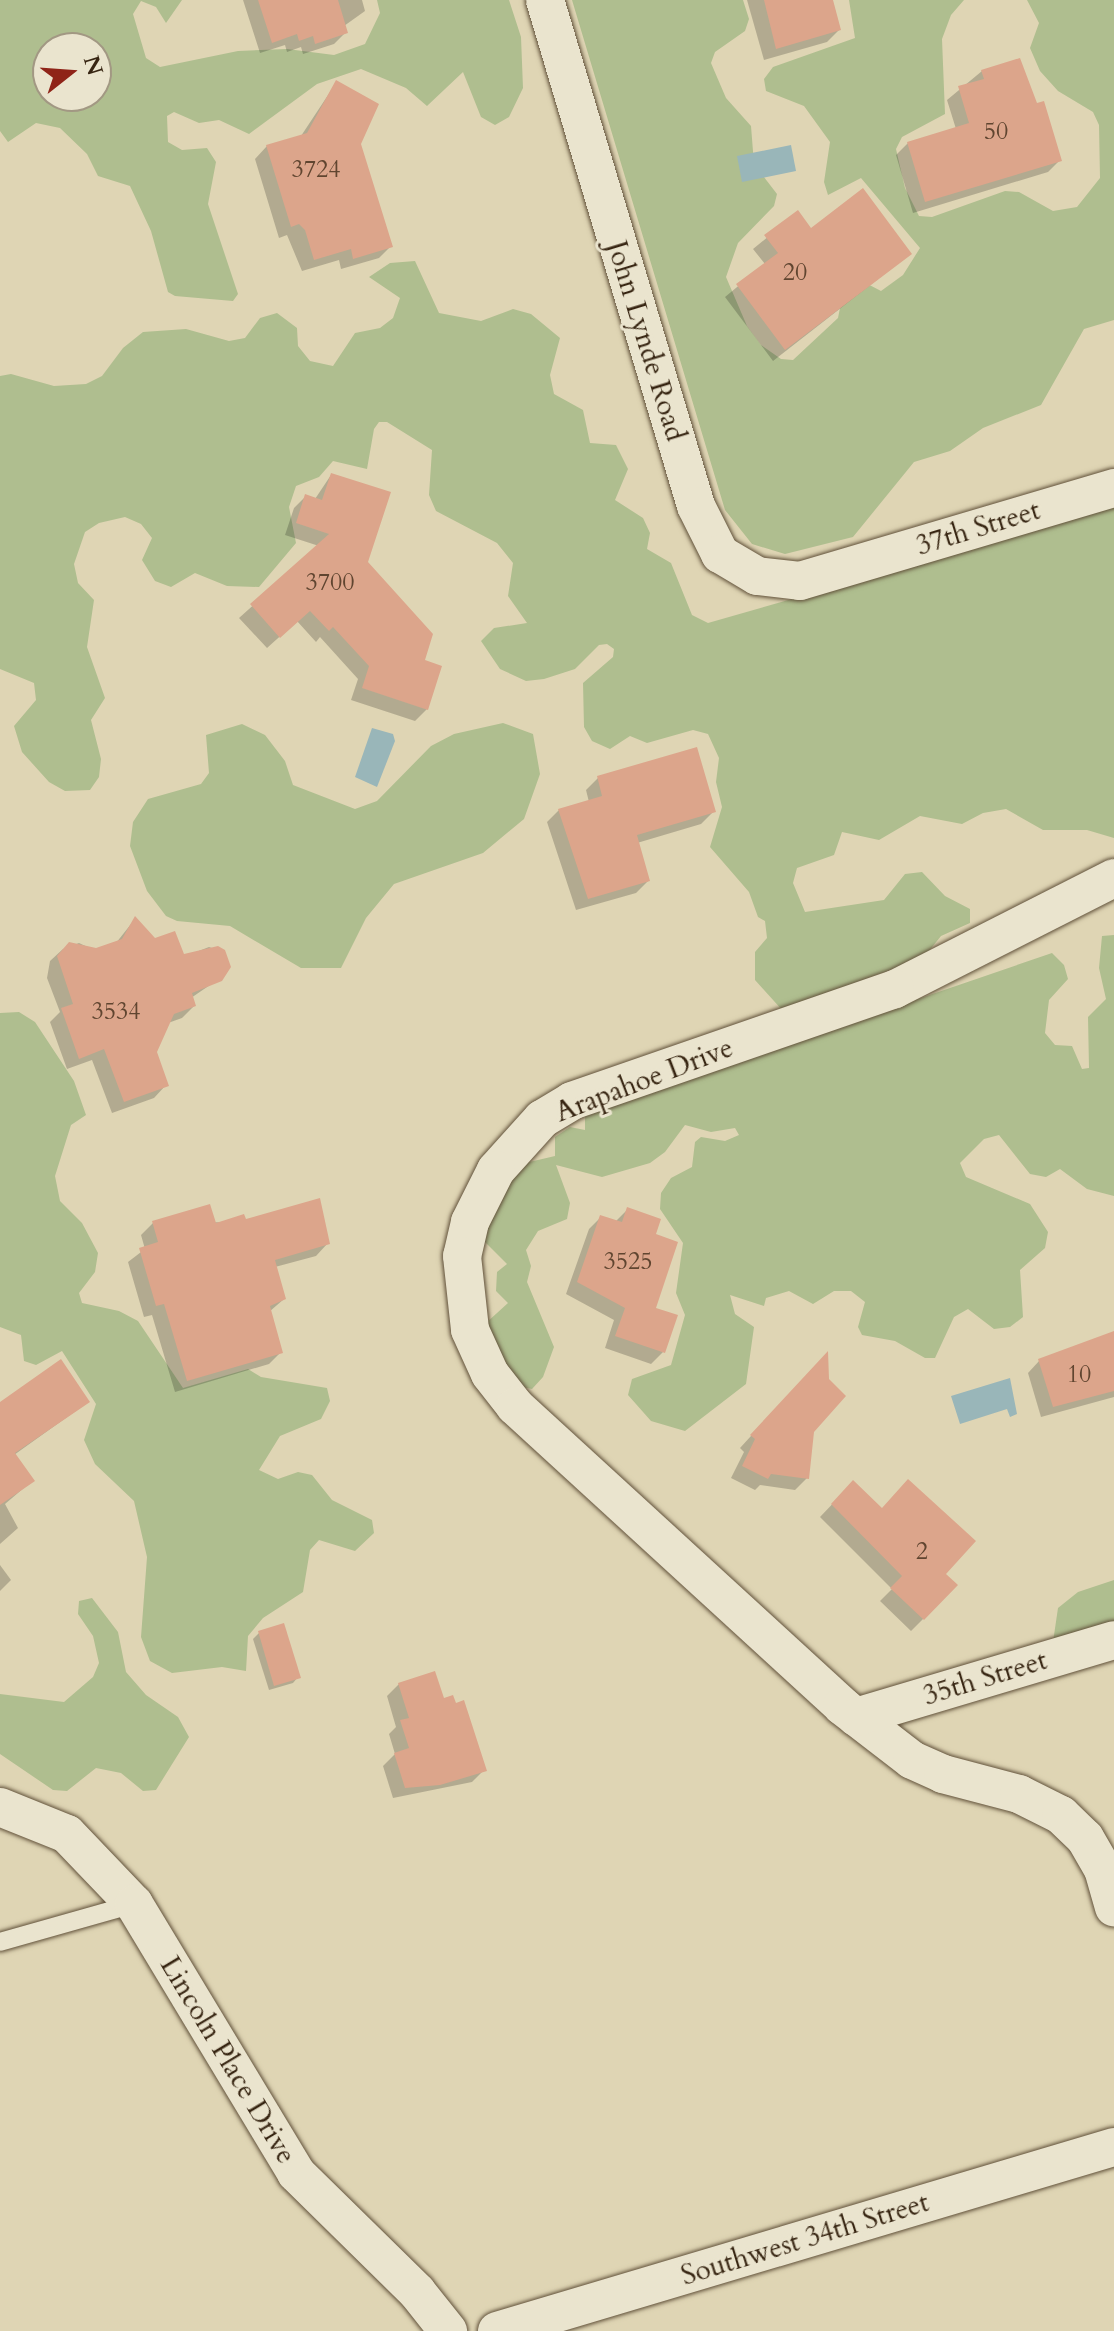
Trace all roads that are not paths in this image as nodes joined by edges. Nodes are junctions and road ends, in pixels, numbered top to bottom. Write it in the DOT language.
graph roads {
  1 [pos="545,0"];
  2 [pos="1114,488"];
  3 [pos="842,569"];
  4 [pos="1114,878"];
  5 [pos="1114,1640"];
  6 [pos="856,1717"];
  7 [pos="0,1807"];
  8 [pos="134,1904"];
  9 [pos="1114,1907"];
  10 [pos="0,1942"];
  11 [pos="1114,2147"];
  12 [pos="448,2331"];
  13 [pos="497,2331"];
  1 -- 3 [label="street, John Lynde Road"];
  2 -- 3 [label="street, 37th Street"];
  4 -- 6 [label="street, Arapahoe Drive"];
  5 -- 6 [label="street, 35th Street"];
  6 -- 9 [label="street"];
  7 -- 8 [label="street, Lincoln Place Drive"];
  8 -- 10 [label="lane"];
  8 -- 12 [label="street, Lincoln Place Drive"];
  11 -- 13 [label="street, Southwest 34th Street"];
}
